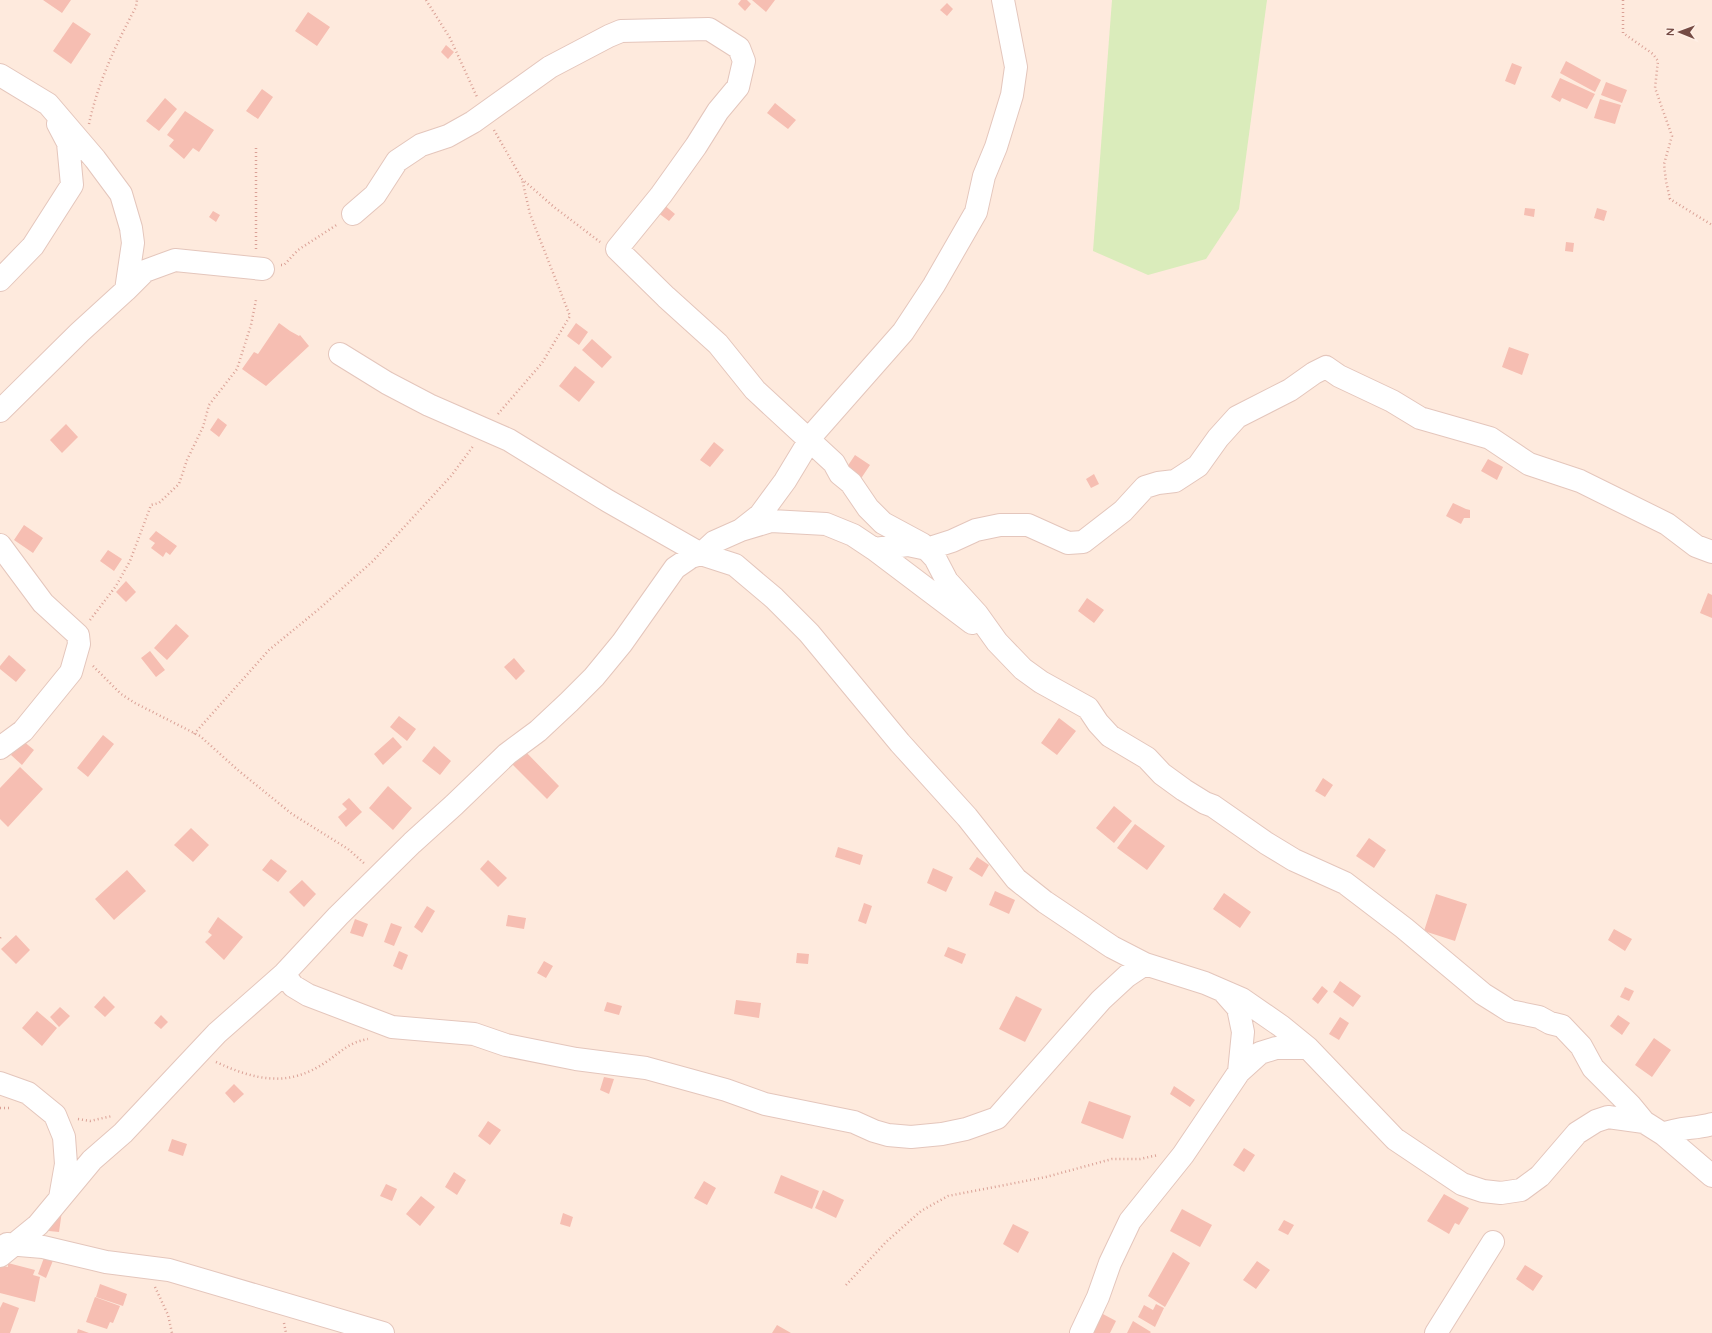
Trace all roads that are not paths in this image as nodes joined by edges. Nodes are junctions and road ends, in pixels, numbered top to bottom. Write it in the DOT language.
graph roads {
  1 [pos="1003,0"];
  2 [pos="0,75"];
  3 [pos="0,89"];
  4 [pos="48,104"];
  5 [pos="352,214"];
  6 [pos="263,269"];
  7 [pos="0,280"];
  8 [pos="126,290"];
  9 [pos="340,354"];
  10 [pos="0,411"];
  11 [pos="810,440"];
  12 [pos="741,530"];
  13 [pos="0,545"];
  14 [pos="927,548"];
  15 [pos="874,549"];
  16 [pos="1712,552"];
  17 [pos="701,554"];
  18 [pos="997,642"];
  19 [pos="0,748"];
  20 [pos="1146,964"];
  21 [pos="284,974"];
  22 [pos="1223,991"];
  23 [pos="1308,1048"];
  24 [pos="1239,1072"];
  25 [pos="0,1083"];
  26 [pos="1644,1122"];
  27 [pos="1712,1124"];
  28 [pos="1663,1134"];
  29 [pos="1712,1176"];
  30 [pos="59,1199"];
  31 [pos="1492,1242"];
  32 [pos="5,1248"];
  33 [pos="383,1333"];
  34 [pos="1081,1333"];
  35 [pos="1436,1333"];
  1 -- 11 [label="street"];
  2 -- 4 [label="street"];
  3 -- 4 [label="street"];
  4 -- 7 [label="street"];
  4 -- 8 [label="street"];
  5 -- 11 [label="street"];
  6 -- 8 [label="street"];
  8 -- 10 [label="street"];
  9 -- 17 [label="street"];
  11 -- 12 [label="street"];
  11 -- 14 [label="street"];
  12 -- 15 [label="street"];
  12 -- 17 [label="street"];
  13 -- 19 [label="street"];
  14 -- 15 [label="street"];
  14 -- 16 [label="street"];
  14 -- 18 [label="street"];
  15 -- 18 [label="street"];
  17 -- 20 [label="street"];
  17 -- 21 [label="street"];
  18 -- 26 [label="street"];
  20 -- 21 [label="street"];
  20 -- 22 [label="street"];
  21 -- 30 [label="street"];
  22 -- 23 [label="street"];
  22 -- 24 [label="street"];
  23 -- 24 [label="street"];
  23 -- 26 [label="street"];
  24 -- 34 [label="street"];
  25 -- 30 [label="street"];
  26 -- 28 [label="street"];
  27 -- 28 [label="street"];
  28 -- 29 [label="street"];
  30 -- 32 [label="street"];
  31 -- 35 [label="street"];
  32 -- 33 [label="street"];
}
